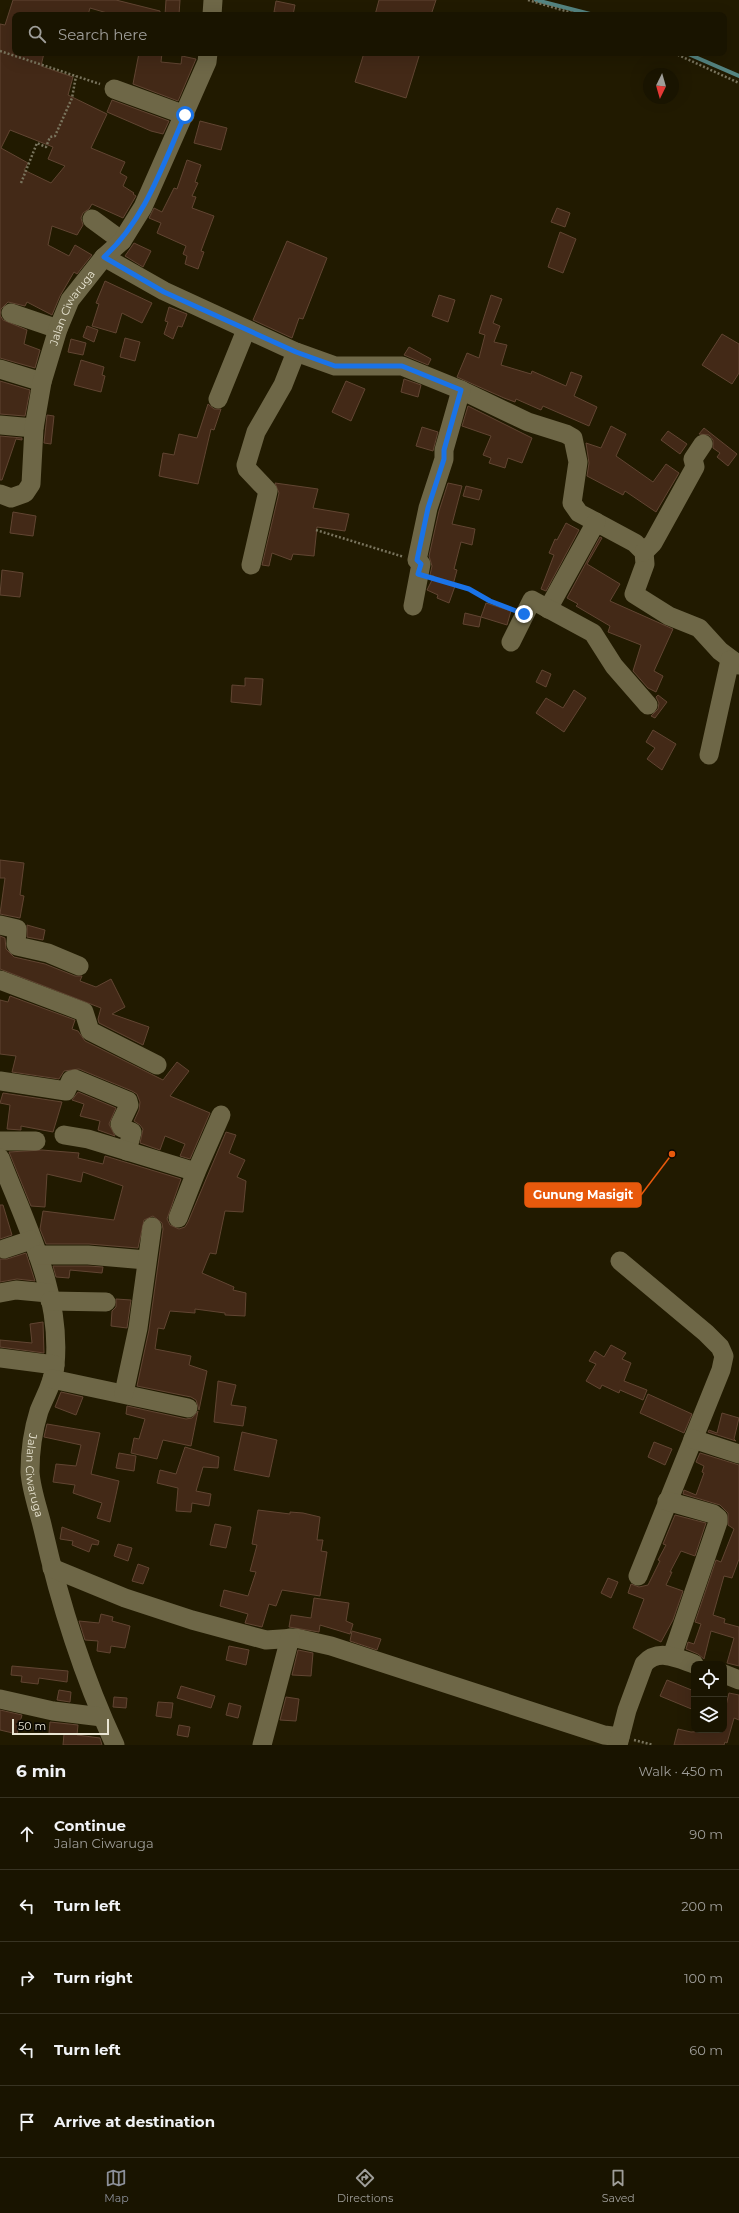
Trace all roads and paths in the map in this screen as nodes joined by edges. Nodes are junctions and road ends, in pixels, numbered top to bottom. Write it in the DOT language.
graph roads {
  1 [pos="213,0"];
  2 [pos="528,0"];
  3 [pos="212,12"];
  4 [pos="569,12"];
  5 [pos="0,51"];
  6 [pos="12,55"];
  7 [pos="15,56"];
  8 [pos="208,56"];
  9 [pos="680,56"];
  10 [pos="76,76"];
  11 [pos="739,83"];
  12 [pos="114,89"];
  13 [pos="185,115"];
  14 [pos="21,184"];
  15 [pos="92,219"];
  16 [pos="122,241"];
  17 [pos="104,257"];
  18 [pos="10,313"];
  19 [pos="58,329"];
  20 [pos="246,330"];
  21 [pos="296,352"];
  22 [pos="0,369"];
  23 [pos="42,382"];
  24 [pos="461,390"];
  25 [pos="218,399"];
  26 [pos="0,425"];
  27 [pos="34,428"];
  28 [pos="703,444"];
  29 [pos="0,494"];
  30 [pos="596,522"];
  31 [pos="316,530"];
  32 [pos="644,552"];
  33 [pos="251,565"];
  34 [pos="418,567"];
  35 [pos="412,606"];
  36 [pos="548,609"];
  37 [pos="524,614"];
  38 [pos="511,642"];
  39 [pos="735,662"];
  40 [pos="648,705"];
  41 [pos="708,755"];
  42 [pos="0,925"];
  43 [pos="78,966"];
  44 [pos="0,980"];
  45 [pos="157,1065"];
  46 [pos="0,1081"];
  47 [pos="221,1116"];
  48 [pos="64,1135"];
  49 [pos="0,1141"];
  50 [pos="36,1141"];
  51 [pos="127,1151"];
  52 [pos="0,1158"];
  53 [pos="196,1172"];
  54 [pos="178,1218"];
  55 [pos="152,1227"];
  56 [pos="35,1248"];
  57 [pos="4,1249"];
  58 [pos="146,1260"];
  59 [pos="620,1260"];
  60 [pos="0,1292"];
  61 [pos="49,1297"];
  62 [pos="106,1302"];
  63 [pos="0,1358"];
  64 [pos="54,1372"];
  65 [pos="124,1393"];
  66 [pos="188,1408"];
  67 [pos="693,1439"];
  68 [pos="739,1454"];
  69 [pos="667,1501"];
  70 [pos="52,1568"];
  71 [pos="638,1576"];
  72 [pos="290,1638"];
  73 [pos="672,1656"];
  74 [pos="691,1663"];
  75 [pos="727,1675"];
  76 [pos="739,1680"];
  77 [pos="0,1699"];
  78 [pos="102,1717"];
  79 [pos="619,1741"];
  80 [pos="114,1745"];
  81 [pos="262,1745"];
  1 -- 3 [label="street"];
  2 -- 4 [label="path"];
  5 -- 6 [label="path"];
  7 -- 10 [label="path"];
  8 -- 13 [label="street, Jalan Ciwaruga"];
  9 -- 11 [label="path"];
  10 -- 12 [label="path"];
  10 -- 14 [label="path"];
  12 -- 13 [label="street"];
  13 -- 16 [label="street, Jalan Ciwaruga"];
  15 -- 16 [label="street"];
  16 -- 17 [label="street, Jalan Ciwaruga"];
  17 -- 19 [label="street, Jalan Ciwaruga"];
  17 -- 20 [label="street"];
  18 -- 19 [label="street"];
  19 -- 23 [label="street, Jalan Ciwaruga"];
  20 -- 21 [label="street"];
  20 -- 25 [label="street"];
  21 -- 24 [label="street"];
  21 -- 33 [label="street"];
  22 -- 23 [label="street"];
  23 -- 27 [label="street, Jalan Ciwaruga"];
  24 -- 30 [label="street"];
  24 -- 34 [label="street"];
  26 -- 27 [label="street"];
  27 -- 29 [label="street, Jalan Ciwaruga"];
  28 -- 32 [label="street"];
  30 -- 32 [label="street"];
  30 -- 36 [label="street"];
  31 -- 34 [label="path"];
  32 -- 39 [label="street"];
  34 -- 35 [label="street"];
  34 -- 37 [label="path"];
  36 -- 37 [label="street"];
  36 -- 40 [label="street"];
  37 -- 38 [label="street"];
  39 -- 41 [label="street"];
  42 -- 43 [label="street"];
  44 -- 45 [label="street"];
  46 -- 51 [label="street"];
  47 -- 53 [label="street"];
  48 -- 51 [label="street"];
  49 -- 50 [label="street"];
  51 -- 53 [label="street"];
  52 -- 56 [label="street, Jalan Ciwaruga"];
  53 -- 54 [label="street"];
  55 -- 58 [label="street"];
  56 -- 57 [label="street"];
  56 -- 58 [label="street"];
  56 -- 61 [label="street, Jalan Ciwaruga"];
  58 -- 65 [label="street"];
  59 -- 67 [label="street"];
  60 -- 61 [label="street"];
  61 -- 62 [label="street"];
  61 -- 64 [label="street, Jalan Ciwaruga"];
  63 -- 64 [label="street"];
  64 -- 65 [label="street"];
  64 -- 70 [label="street, Jalan Ciwaruga"];
  65 -- 66 [label="street"];
  67 -- 68 [label="street"];
  67 -- 69 [label="street"];
  69 -- 71 [label="street"];
  69 -- 73 [label="street"];
  70 -- 72 [label="street"];
  70 -- 78 [label="street, Jalan Ciwaruga"];
  72 -- 79 [label="street"];
  72 -- 81 [label="street"];
  73 -- 74 [label="street"];
  73 -- 79 [label="street"];
  75 -- 76 [label="street"];
  77 -- 78 [label="street"];
  78 -- 80 [label="street, Jalan Ciwaruga"];
}
